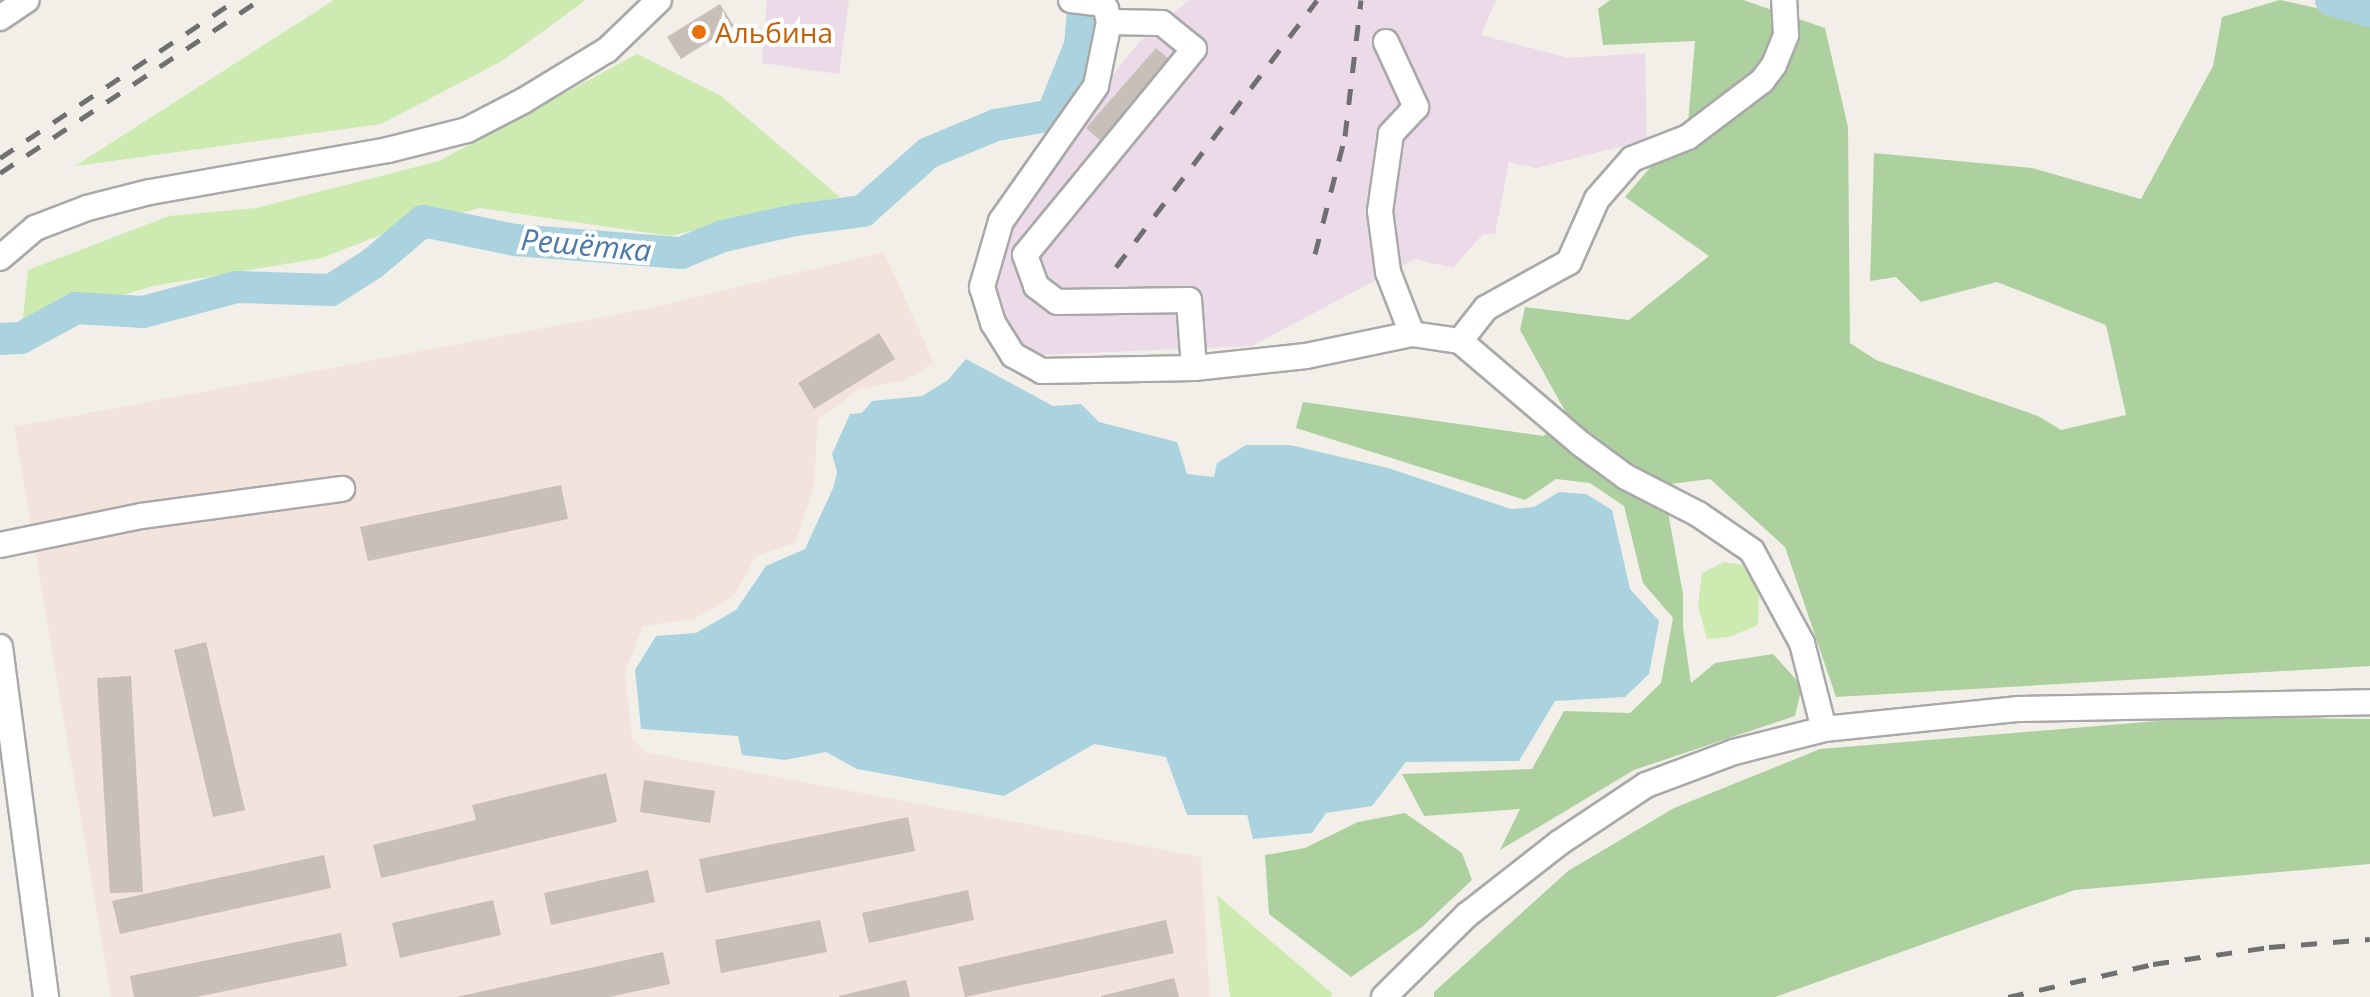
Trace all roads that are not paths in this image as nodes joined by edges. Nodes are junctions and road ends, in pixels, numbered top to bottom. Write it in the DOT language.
graph roads {
  1 [pos="27,0"];
  2 [pos="659,0"];
  3 [pos="675,0"];
  4 [pos="1071,0"];
  5 [pos="1785,11"];
  6 [pos="1106,13"];
  7 [pos="0,18"];
  8 [pos="633,27"];
  9 [pos="1386,42"];
  10 [pos="0,258"];
  11 [pos="1412,334"];
  12 [pos="1460,341"];
  13 [pos="1194,368"];
  14 [pos="342,489"];
  15 [pos="0,545"];
  16 [pos="0,647"];
  17 [pos="2370,702"];
  18 [pos="1824,729"];
  19 [pos="46,997"];
  20 [pos="1384,997"];
  1 -- 7 [label="street"];
  2 -- 8 [label="street"];
  3 -- 8 [label="street"];
  4 -- 6 [label="street"];
  5 -- 12 [label="street"];
  6 -- 13 [label="street"];
  6 -- 13 [label="street"];
  8 -- 10 [label="street"];
  9 -- 11 [label="street"];
  11 -- 12 [label="street"];
  11 -- 13 [label="street"];
  12 -- 18 [label="street"];
  14 -- 15 [label="street"];
  16 -- 19 [label="street"];
  17 -- 18 [label="street"];
  18 -- 20 [label="street"];
}
